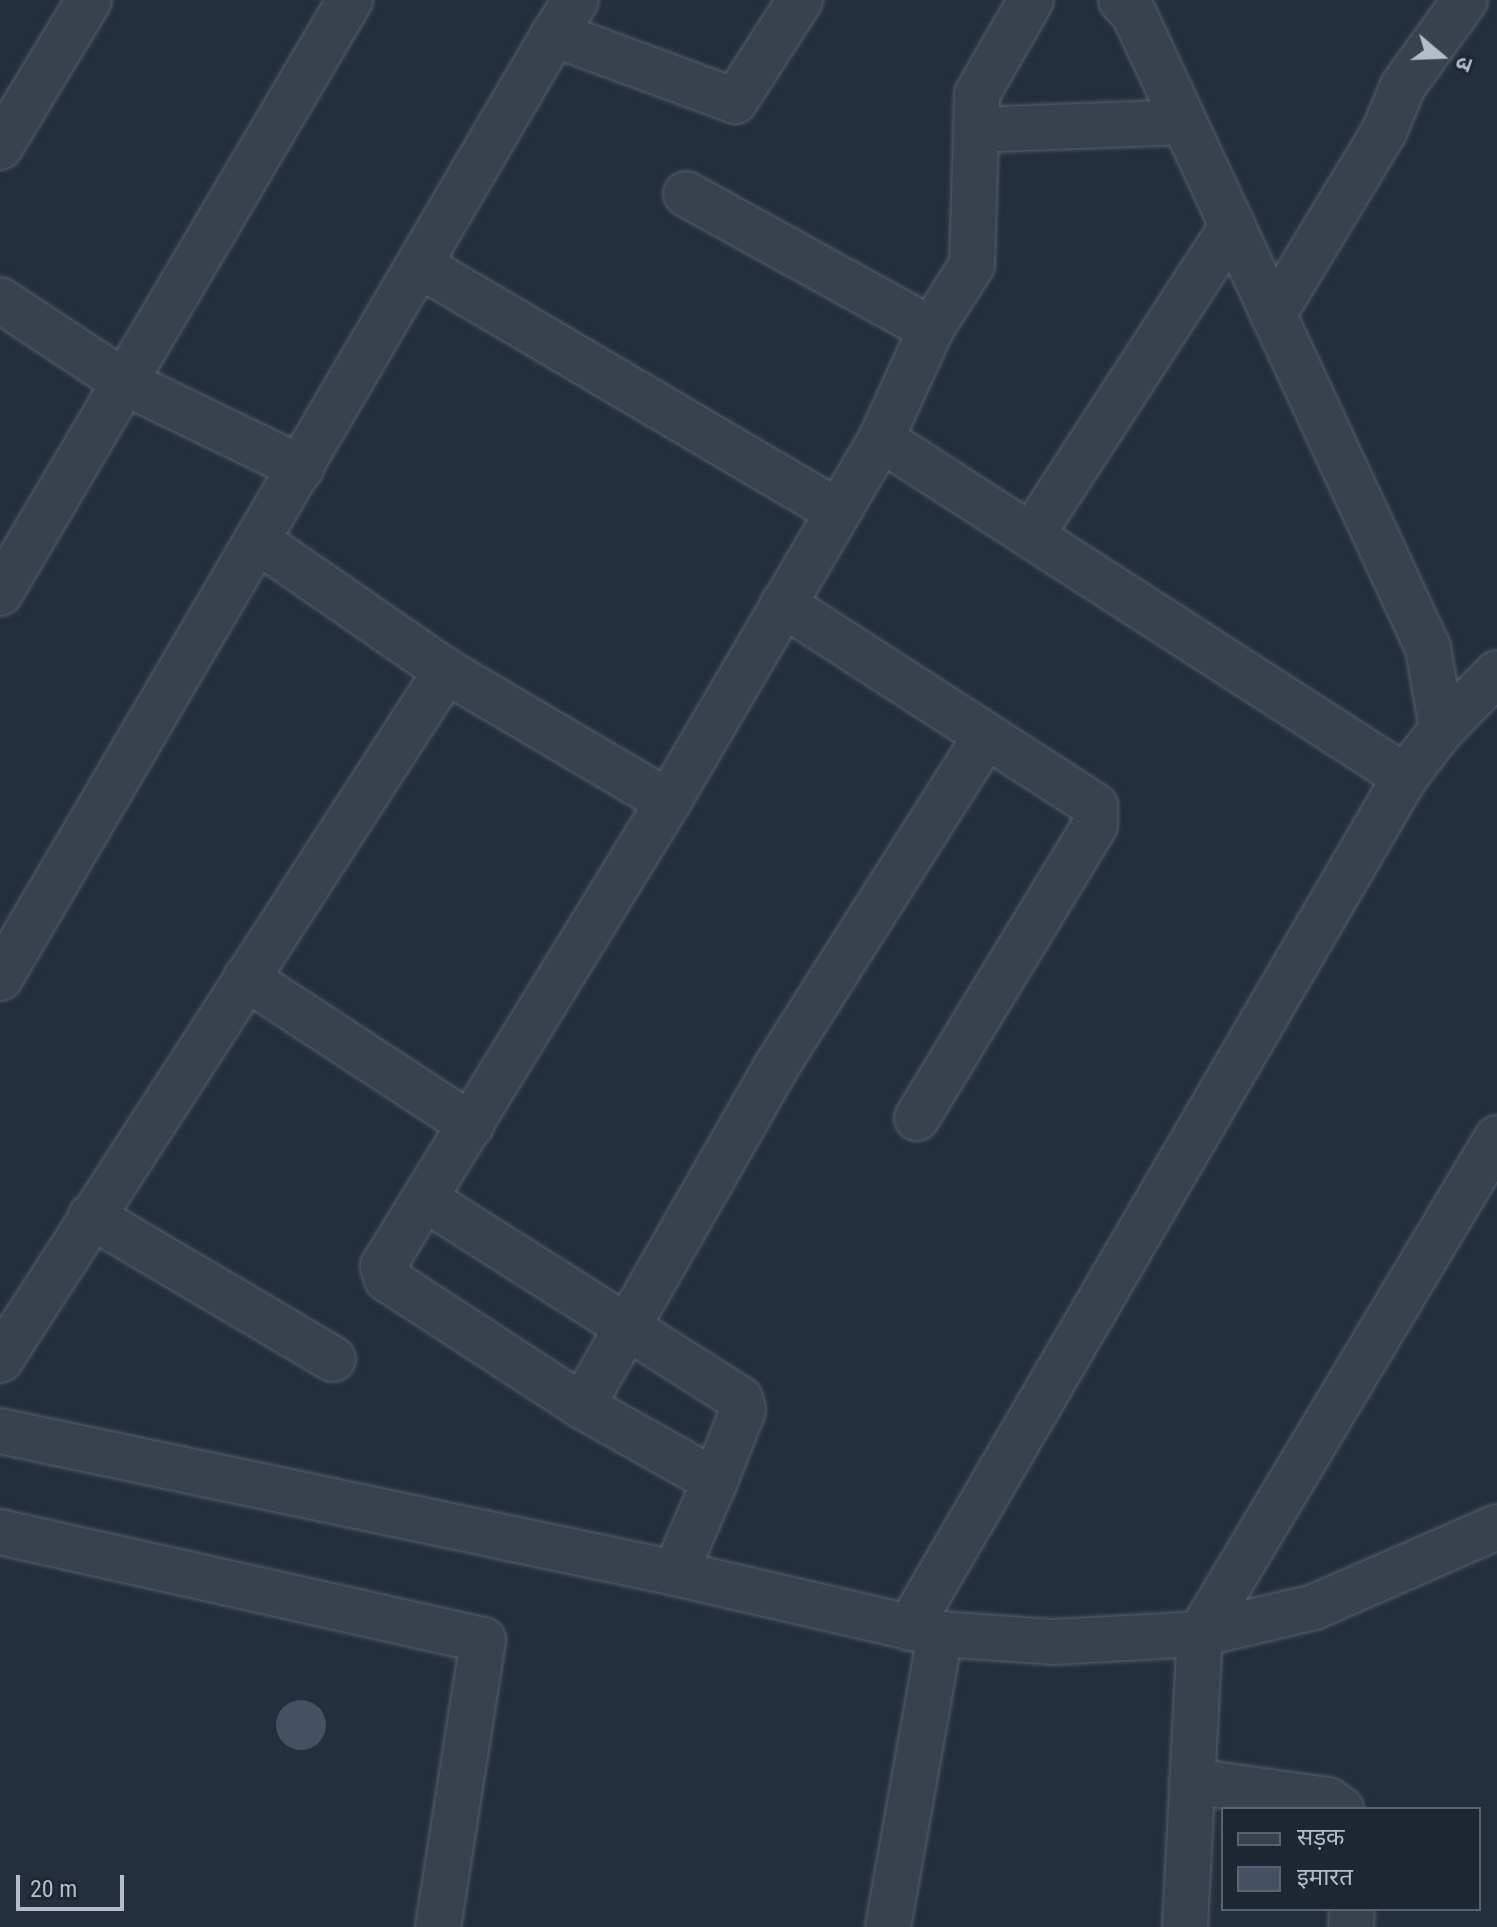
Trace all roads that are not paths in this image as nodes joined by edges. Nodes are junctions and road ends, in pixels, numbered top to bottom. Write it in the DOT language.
graph roads {
  1 [pos="89,0"];
  2 [pos="350,0"];
  3 [pos="800,0"];
  4 [pos="1031,0"];
  5 [pos="1121,0"];
  6 [pos="1465,0"];
  7 [pos="565,17"];
  8 [pos="1184,122"];
  9 [pos="976,130"];
  10 [pos="0,147"];
  11 [pos="686,194"];
  12 [pos="1232,226"];
  13 [pos="419,265"];
  14 [pos="0,300"];
  15 [pos="1273,315"];
  16 [pos="931,329"];
  17 [pos="124,382"];
  18 [pos="881,439"];
  19 [pos="301,468"];
  20 [pos="836,511"];
  21 [pos="1033,533"];
  22 [pos="258,541"];
  23 [pos="0,593"];
  24 [pos="783,604"];
  25 [pos="446,671"];
  26 [pos="1497,673"];
  27 [pos="1442,729"];
  28 [pos="985,738"];
  29 [pos="1405,777"];
  30 [pos="668,802"];
  31 [pos="0,978"];
  32 [pos="246,978"];
  33 [pos="917,1118"];
  34 [pos="471,1125"];
  35 [pos="1497,1138"];
  36 [pos="425,1199"];
  37 [pos="91,1216"];
  38 [pos="628,1330"];
  39 [pos="333,1359"];
  40 [pos="0,1360"];
  41 [pos="582,1406"];
  42 [pos="0,1431"];
  43 [pos="715,1481"];
  44 [pos="1497,1527"];
  45 [pos="0,1532"];
  46 [pos="675,1573"];
  47 [pos="924,1631"];
  48 [pos="1200,1634"];
  49 [pos="1192,1781"];
  50 [pos="1338,1807"];
  51 [pos="438,1927"];
  52 [pos="888,1927"];
  53 [pos="1185,1927"];
  1 -- 10 [label="street"];
  2 -- 17 [label="street"];
  3 -- 7 [label="street"];
  4 -- 9 [label="street"];
  5 -- 8 [label="street"];
  6 -- 15 [label="street"];
  7 -- 13 [label="street"];
  8 -- 9 [label="street"];
  8 -- 12 [label="street"];
  9 -- 16 [label="street"];
  11 -- 16 [label="street"];
  12 -- 15 [label="street"];
  12 -- 21 [label="street"];
  13 -- 19 [label="street"];
  13 -- 20 [label="street"];
  14 -- 17 [label="street"];
  15 -- 27 [label="street"];
  16 -- 18 [label="street"];
  17 -- 19 [label="street"];
  17 -- 23 [label="street"];
  18 -- 20 [label="street"];
  18 -- 21 [label="street"];
  19 -- 22 [label="street"];
  20 -- 24 [label="street"];
  21 -- 29 [label="street"];
  22 -- 25 [label="street"];
  22 -- 31 [label="street"];
  24 -- 28 [label="street"];
  24 -- 30 [label="street"];
  25 -- 30 [label="street"];
  25 -- 32 [label="street"];
  26 -- 27 [label="street"];
  27 -- 29 [label="street"];
  28 -- 33 [label="street"];
  28 -- 38 [label="street"];
  29 -- 47 [label="street"];
  30 -- 34 [label="street"];
  32 -- 34 [label="street"];
  32 -- 37 [label="street"];
  34 -- 36 [label="street"];
  35 -- 48 [label="street"];
  36 -- 38 [label="street"];
  36 -- 41 [label="street"];
  37 -- 39 [label="street"];
  37 -- 40 [label="street"];
  38 -- 41 [label="street"];
  38 -- 43 [label="street"];
  41 -- 43 [label="street"];
  42 -- 46 [label="street"];
  43 -- 46 [label="street"];
  44 -- 48 [label="street"];
  45 -- 51 [label="street"];
  46 -- 47 [label="street"];
  47 -- 48 [label="street"];
  47 -- 52 [label="street"];
  48 -- 49 [label="street"];
  49 -- 50 [label="street"];
  49 -- 53 [label="street"];
}
